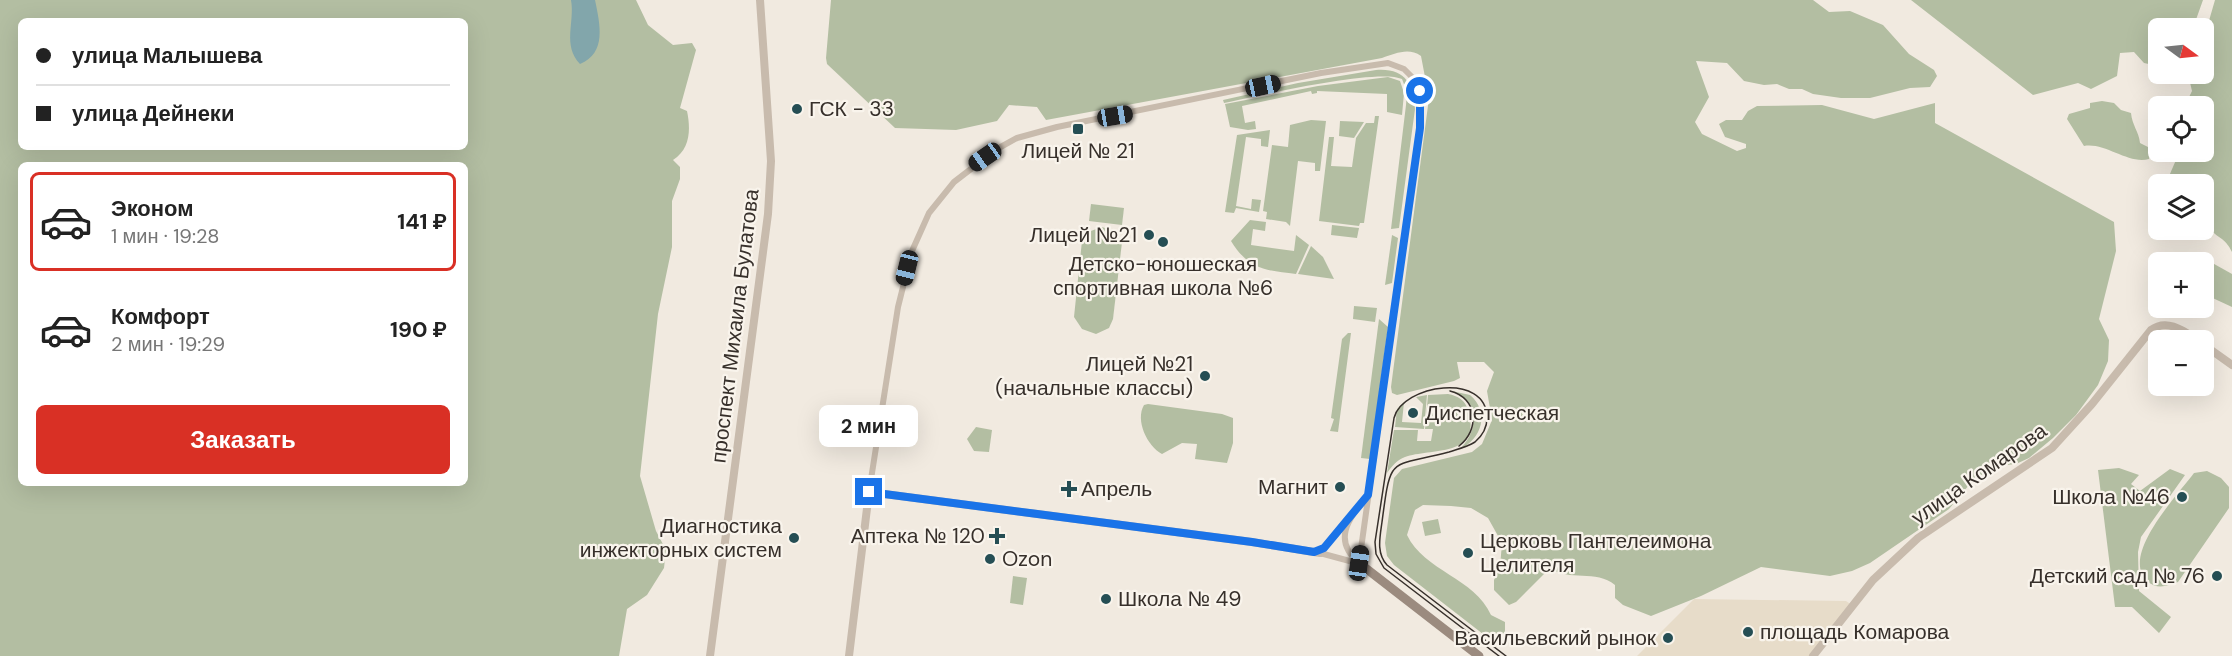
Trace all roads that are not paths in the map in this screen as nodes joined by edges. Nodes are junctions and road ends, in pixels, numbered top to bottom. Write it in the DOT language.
graph roads {
  1 [pos="760,0"];
  2 [pos="2151,330"];
  3 [pos="2180,330"];
  4 [pos="2148,334"];
  5 [pos="2214,352"];
  6 [pos="2232,365"];
  7 [pos="869,492"];
  8 [pos="1368,495"];
  9 [pos="1352,516"];
  10 [pos="1317,553"];
  11 [pos="1359,563"];
  12 [pos="710,656"];
  13 [pos="849,656"];
  14 [pos="1479,656"];
  15 [pos="1813,656"];
  1 -- 12 [label="street, проспект Михаила Булатова"];
  2 -- 3 [label="street, улица Комарова"];
  4 -- 15 [label="street, улица Комарова"];
  5 -- 6 [label="street"];
  7 -- 8 [label="street"];
  7 -- 10 [label="street"];
  7 -- 13 [label="street"];
  8 -- 9 [label="street"];
  8 -- 11 [label="street"];
  9 -- 10 [label="street"];
  9 -- 11 [label="street"];
  10 -- 11 [label="street"];
  11 -- 14 [label="main road"];
}
